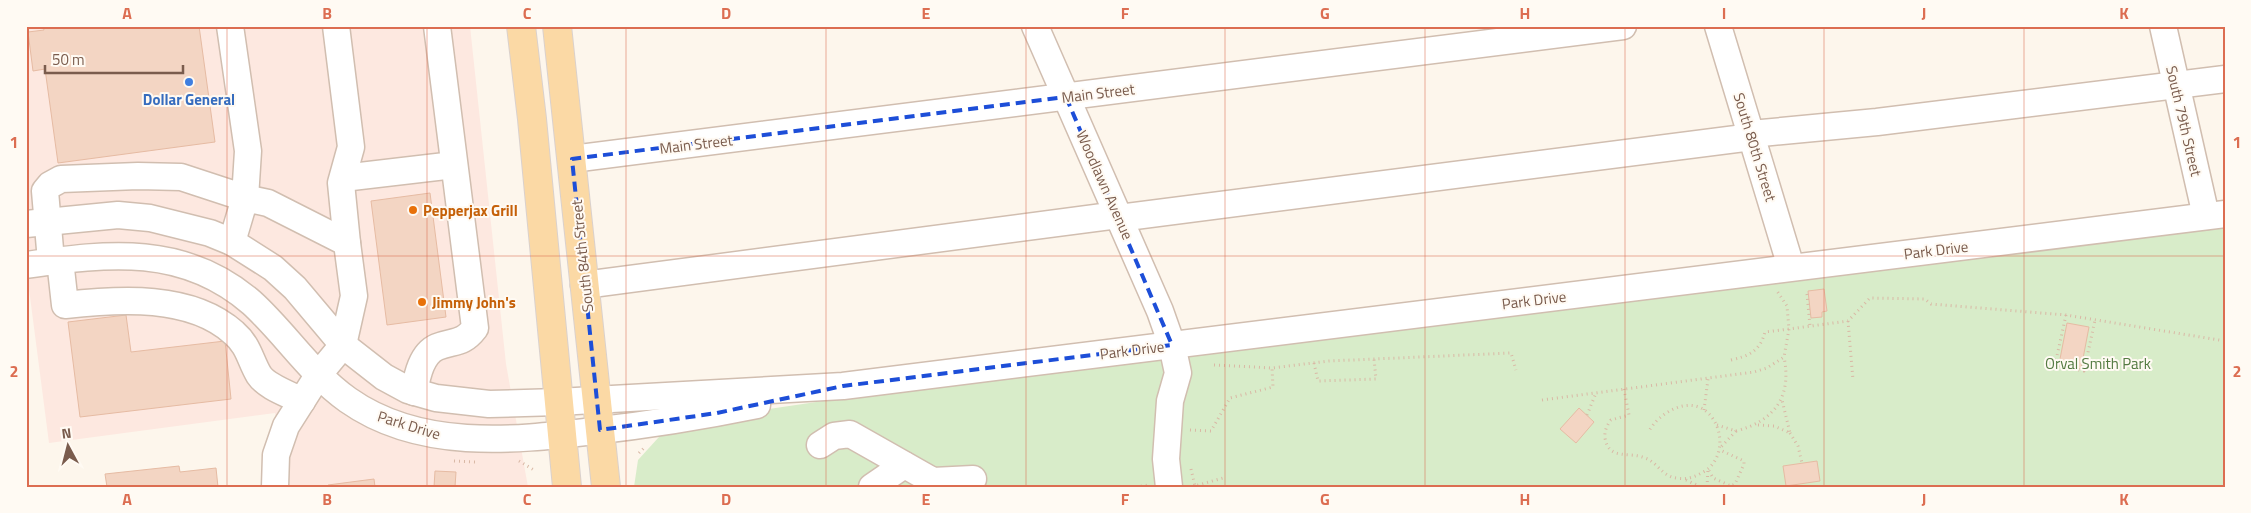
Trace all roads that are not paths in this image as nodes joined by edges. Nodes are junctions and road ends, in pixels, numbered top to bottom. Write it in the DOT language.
graph roads {
  1 [pos="230,26"];
  2 [pos="336,26"];
  3 [pos="437,26"];
  4 [pos="521,26"];
  5 [pos="557,26"];
  6 [pos="1034,26"];
  7 [pos="1623,26"];
  8 [pos="1718,26"];
  9 [pos="2163,26"];
  10 [pos="2225,79"];
  11 [pos="2176,85"];
  12 [pos="1066,97"];
  13 [pos="1751,136"];
  14 [pos="572,159"];
  15 [pos="454,165"];
  16 [pos="343,178"];
  17 [pos="245,198"];
  18 [pos="2215,215"];
  19 [pos="1119,217"];
  20 [pos="37,223"];
  21 [pos="232,242"];
  22 [pos="347,243"];
  23 [pos="46,262"];
  24 [pos="1791,267"];
  25 [pos="211,276"];
  26 [pos="584,285"];
  27 [pos="193,310"];
  28 [pos="343,345"];
  29 [pos="1172,345"];
  30 [pos="319,374"];
  31 [pos="843,386"];
  32 [pos="414,392"];
  33 [pos="597,400"];
  34 [pos="302,401"];
  35 [pos="558,402"];
  36 [pos="600,430"];
  37 [pos="561,435"];
  38 [pos="820,445"];
  39 [pos="904,465"];
  40 [pos="973,479"];
  41 [pos="275,487"];
  42 [pos="567,487"];
  43 [pos="606,487"];
  44 [pos="872,487"];
  45 [pos="1169,487"];
  1 -- 17 [label="street"];
  2 -- 16 [label="street"];
  3 -- 15 [label="street"];
  4 -- 35 [label="main road"];
  5 -- 14 [label="main road, South 84th Street"];
  6 -- 12 [label="street, Woodlawn Avenue"];
  7 -- 12 [label="street, Main Street"];
  8 -- 13 [label="street, South 80th Street"];
  9 -- 11 [label="street, South 79th Street"];
  10 -- 11 [label="street"];
  11 -- 13 [label="street"];
  11 -- 18 [label="street, South 79th Street"];
  12 -- 14 [label="street, Main Street"];
  12 -- 19 [label="street, Woodlawn Avenue"];
  13 -- 19 [label="street"];
  13 -- 24 [label="street, South 80th Street"];
  14 -- 26 [label="main road, South 84th Street"];
  15 -- 16 [label="street"];
  15 -- 32 [label="street"];
  16 -- 22 [label="street"];
  17 -- 20 [label="street"];
  17 -- 21 [label="street"];
  17 -- 22 [label="street"];
  18 -- 24 [label="street, Park Drive"];
  19 -- 26 [label="street"];
  19 -- 29 [label="street, Woodlawn Avenue"];
  20 -- 21 [label="street, Park Drive"];
  20 -- 23 [label="street"];
  21 -- 28 [label="street, Park Drive"];
  22 -- 28 [label="street"];
  23 -- 25 [label="street, Park Drive"];
  23 -- 27 [label="street"];
  24 -- 29 [label="street, Park Drive"];
  25 -- 27 [label="street"];
  25 -- 30 [label="street, Park Drive"];
  26 -- 33 [label="main road, South 84th Street"];
  27 -- 34 [label="street"];
  28 -- 30 [label="street"];
  28 -- 32 [label="street, Park Drive"];
  29 -- 31 [label="street, Park Drive"];
  29 -- 45 [label="street, Woodlawn Avenue"];
  30 -- 34 [label="street"];
  30 -- 37 [label="street, Park Drive"];
  31 -- 33 [label="street, Park Drive"];
  31 -- 36 [label="street, Park Drive"];
  32 -- 35 [label="street, Park Drive"];
  33 -- 35 [label="street, Park Drive"];
  33 -- 36 [label="main road, South 84th Street"];
  34 -- 41 [label="street"];
  35 -- 37 [label="main road"];
  36 -- 37 [label="street, Park Drive"];
  36 -- 43 [label="main road, South 84th Street"];
  37 -- 42 [label="main road"];
  38 -- 39 [label="street"];
  39 -- 40 [label="street"];
  39 -- 44 [label="street"];
}
